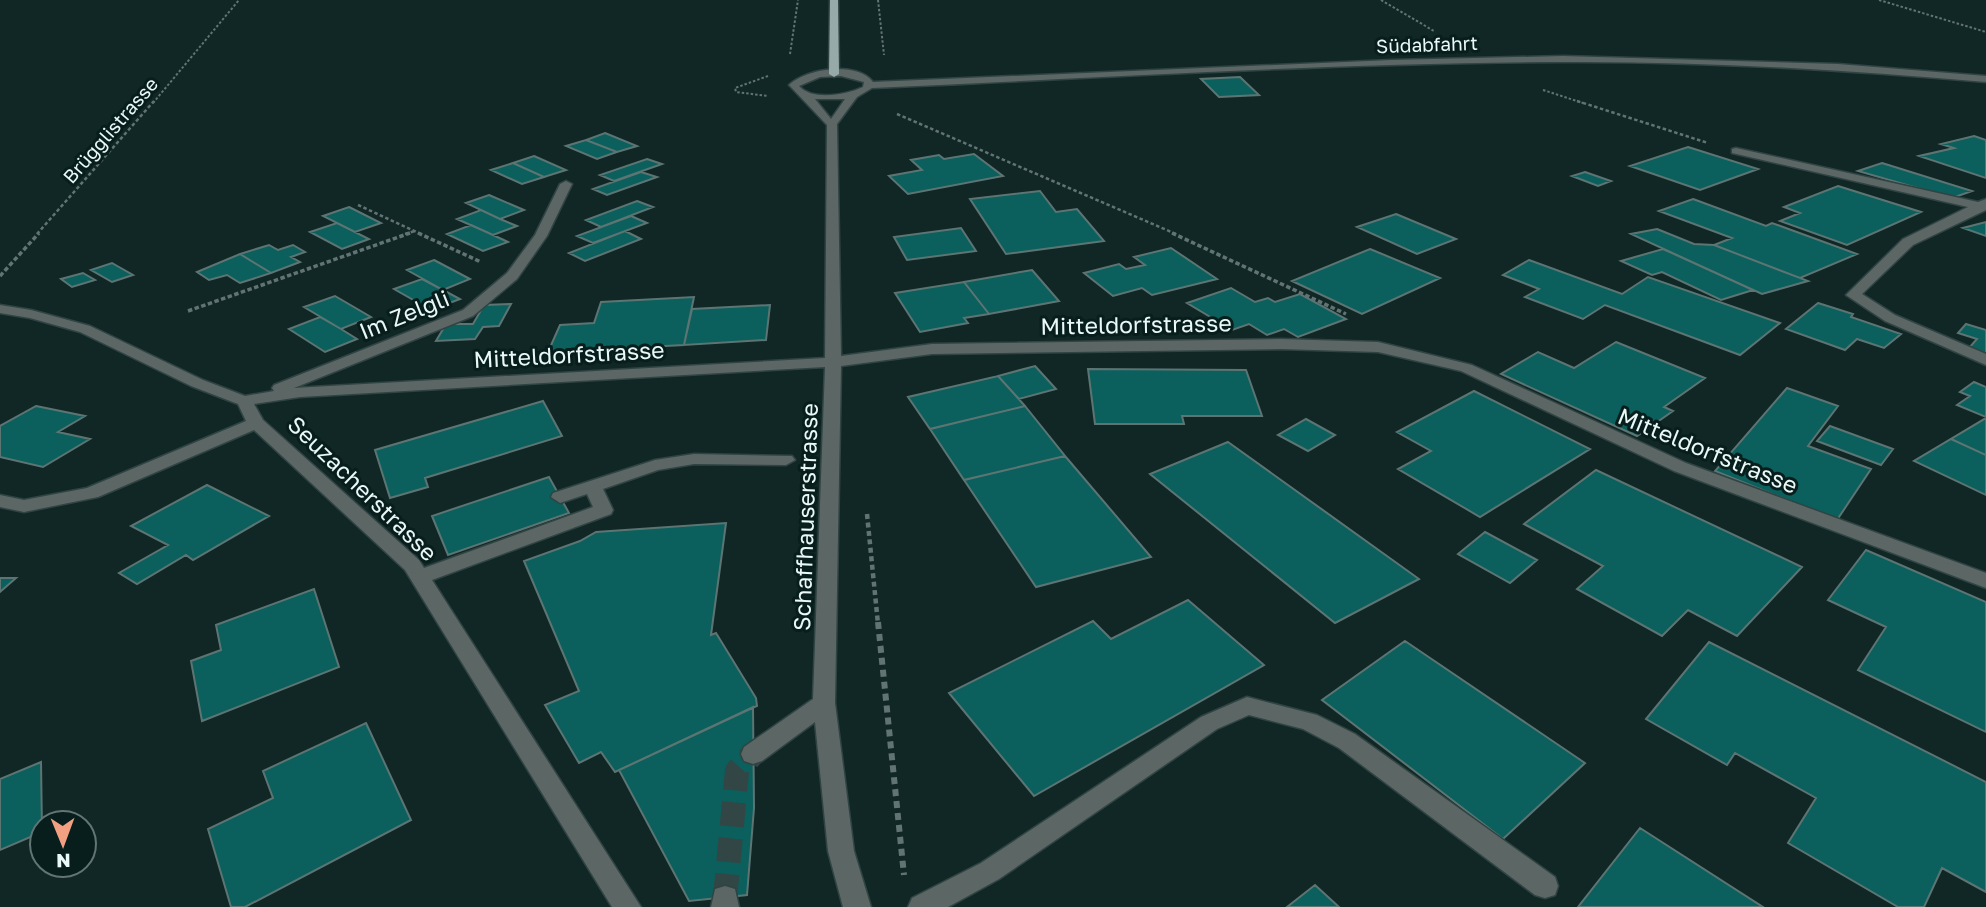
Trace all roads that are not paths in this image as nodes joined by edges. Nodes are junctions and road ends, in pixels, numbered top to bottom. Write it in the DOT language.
graph roads {
  1 [pos="834,0"];
  2 [pos="834,74"];
  3 [pos="1986,79"];
  4 [pos="870,85"];
  5 [pos="806,95"];
  6 [pos="853,95"];
  7 [pos="832,124"];
  8 [pos="1736,151"];
  9 [pos="566,184"];
  10 [pos="1983,206"];
  11 [pos="0,309"];
  12 [pos="1986,360"];
  13 [pos="833,362"];
  14 [pos="244,401"];
  15 [pos="256,422"];
  16 [pos="786,460"];
  17 [pos="593,486"];
  18 [pos="560,497"];
  19 [pos="0,501"];
  20 [pos="421,577"];
  21 [pos="1986,581"];
  22 [pos="824,703"];
  23 [pos="753,754"];
  24 [pos="1545,886"];
  25 [pos="627,907"];
  26 [pos="857,907"];
  27 [pos="922,907"];
  1 -- 2 [label="main road"];
  2 -- 4 [label="street"];
  2 -- 5 [label="street"];
  3 -- 4 [label="street, Südabfahrt"];
  4 -- 6 [label="street"];
  5 -- 6 [label="street"];
  5 -- 7 [label="street"];
  6 -- 7 [label="street"];
  7 -- 13 [label="street, Schaffhauserstrasse"];
  8 -- 10 [label="street"];
  9 -- 14 [label="street, Im Zelgli"];
  10 -- 12 [label="street"];
  11 -- 14 [label="street"];
  13 -- 14 [label="street, Mitteldorfstrasse"];
  13 -- 21 [label="street, Mitteldorfstrasse"];
  13 -- 22 [label="street, Schaffhauserstrasse"];
  14 -- 15 [label="street, Seuzacherstrasse"];
  15 -- 19 [label="street"];
  15 -- 20 [label="street, Seuzacherstrasse"];
  16 -- 17 [label="street"];
  17 -- 18 [label="street"];
  17 -- 20 [label="street"];
  20 -- 25 [label="street, Seuzacherstrasse"];
  22 -- 23 [label="street"];
  22 -- 26 [label="street, Schaffhauserstrasse"];
  24 -- 27 [label="street"];
}
